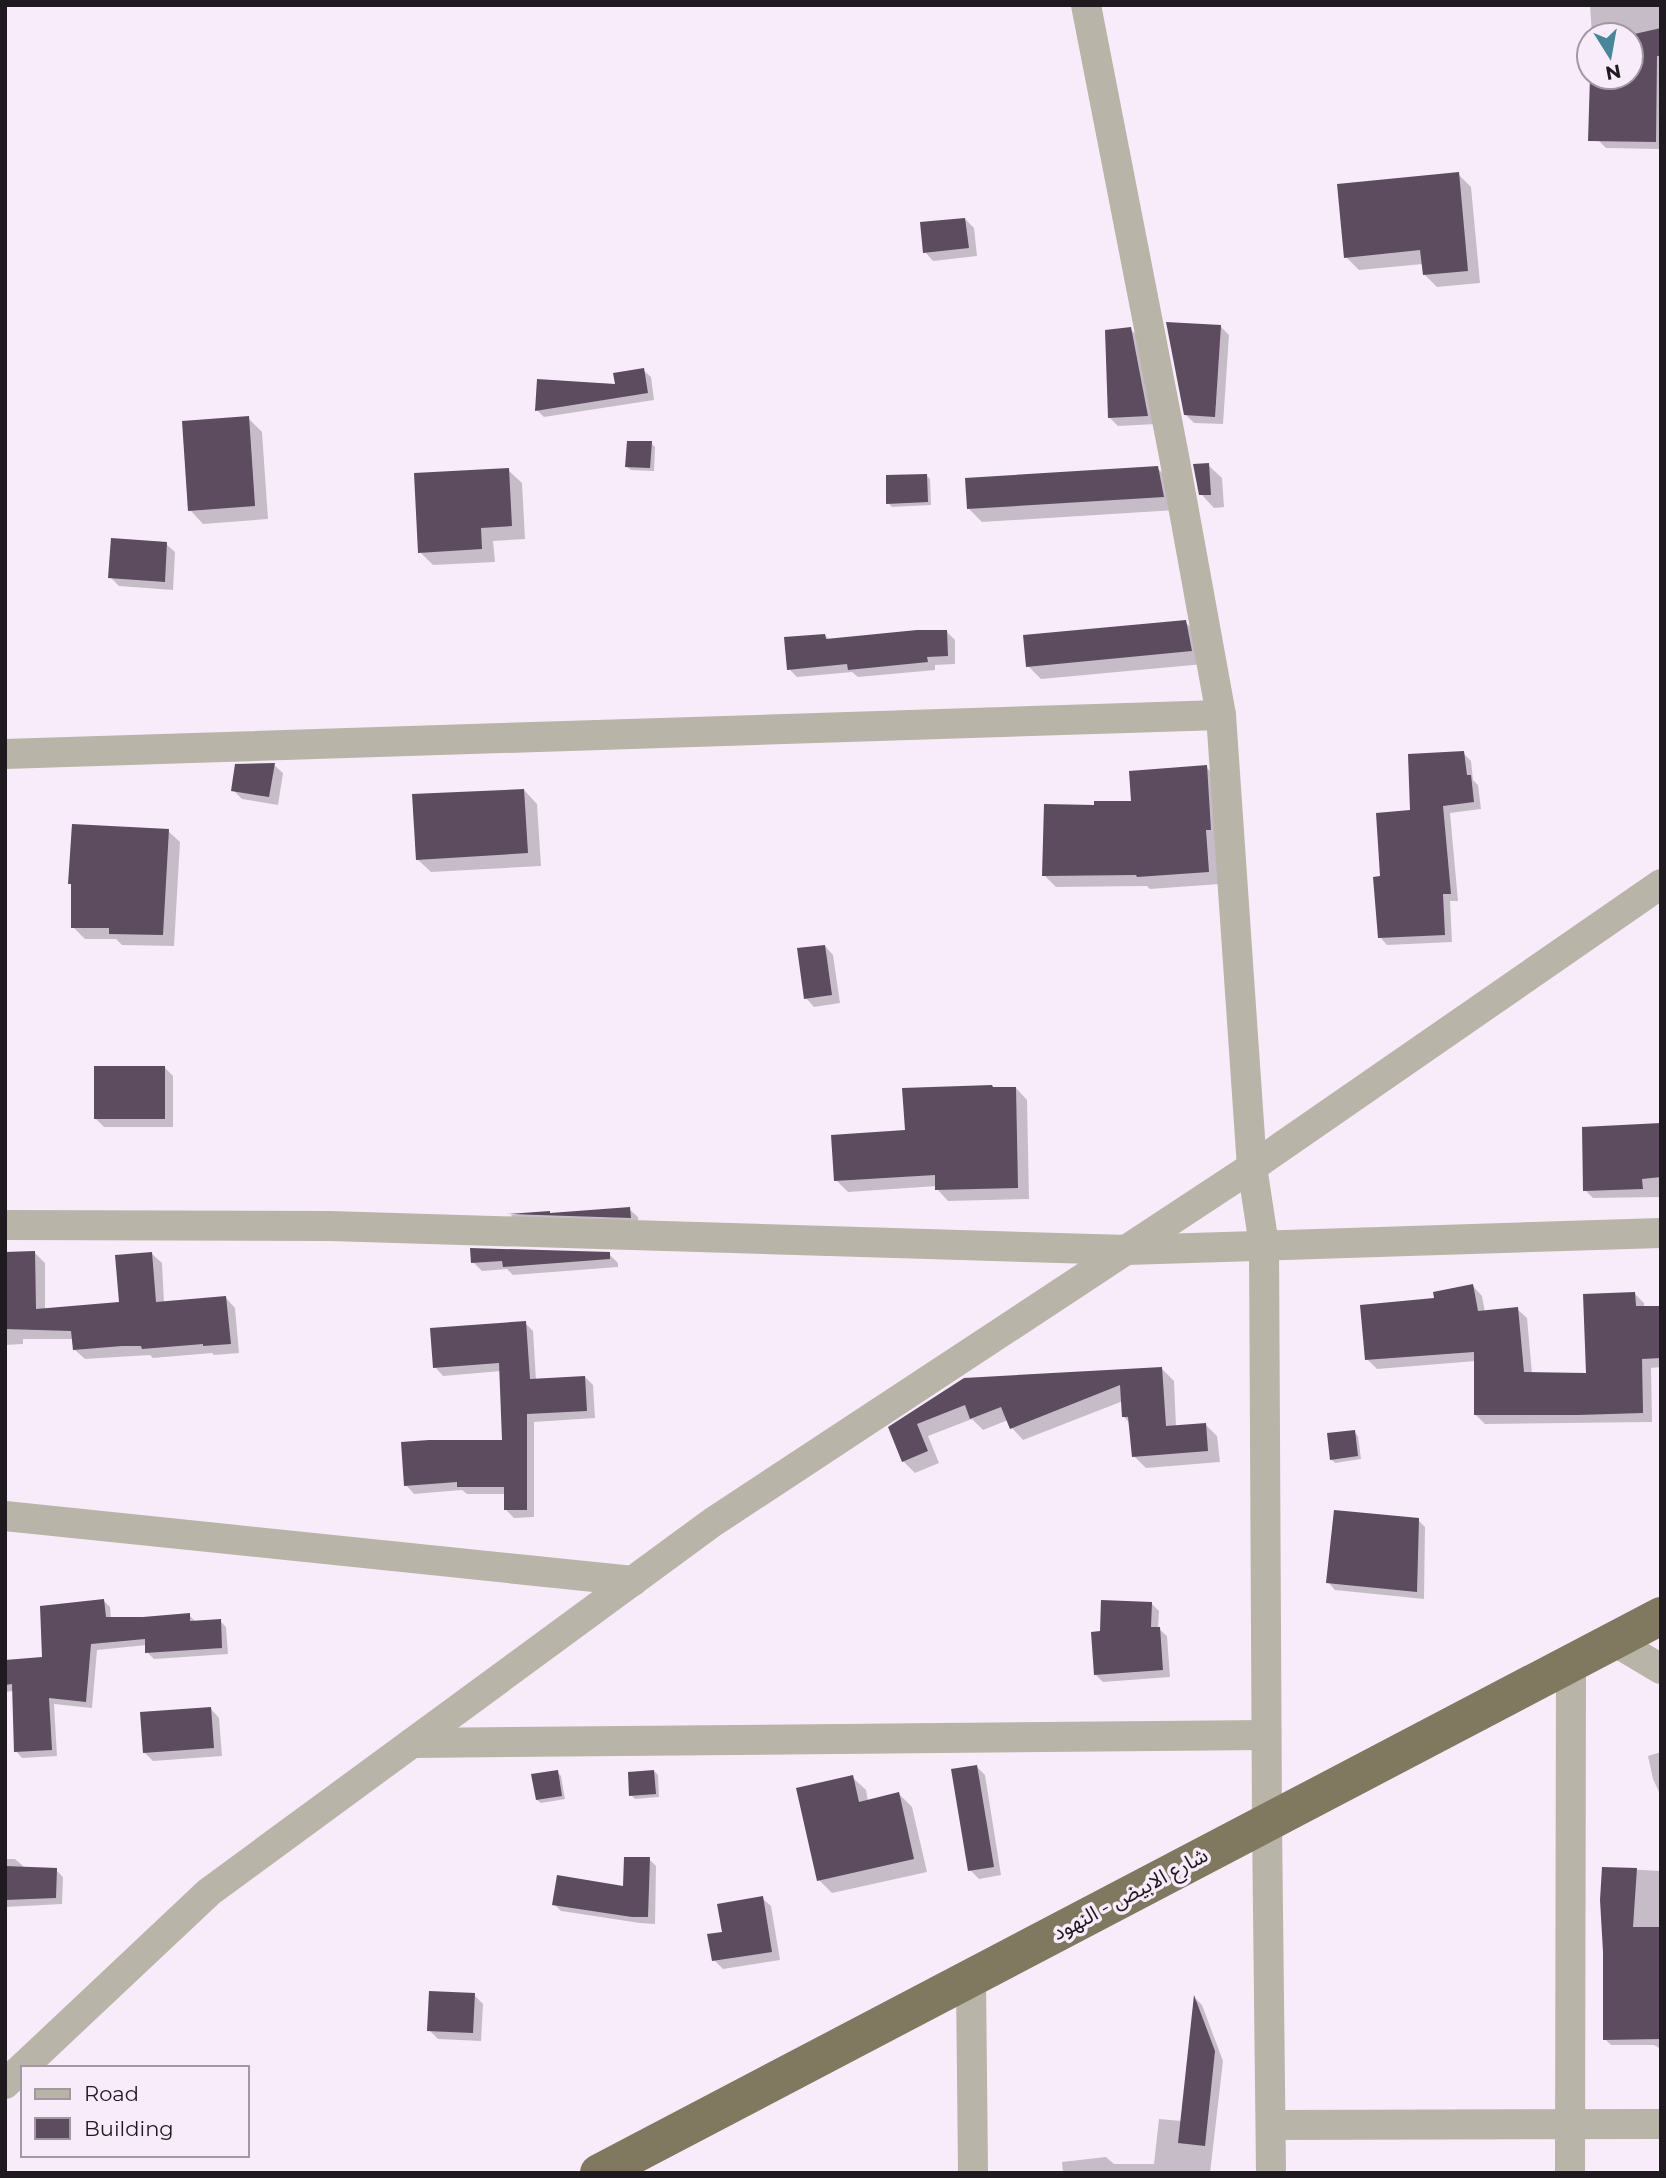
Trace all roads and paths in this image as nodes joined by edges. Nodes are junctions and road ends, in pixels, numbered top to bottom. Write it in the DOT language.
graph roads {
  1 [pos="1086,5"];
  2 [pos="1221,715"];
  3 [pos="5,754"];
  4 [pos="1661,884"];
  5 [pos="1252,1167"];
  6 [pos="5,1225"];
  7 [pos="1661,1233"];
  8 [pos="1264,1245"];
  9 [pos="1127,1250"];
  10 [pos="5,1516"];
  11 [pos="633,1581"];
  12 [pos="1661,1616"];
  13 [pos="1614,1641"];
  14 [pos="1571,1663"];
  15 [pos="1661,1669"];
  16 [pos="1266,1735"];
  17 [pos="412,1743"];
  18 [pos="1267,1823"];
  19 [pos="971,1978"];
  20 [pos="24,2066"];
  21 [pos="21,2069"];
  22 [pos="5,2084"];
  23 [pos="1570,2124"];
  24 [pos="1661,2124"];
  25 [pos="1271,2125"];
  26 [pos="599,2173"];
  27 [pos="973,2173"];
  28 [pos="1271,2173"];
  29 [pos="1570,2173"];
  1 -- 2 [label="street"];
  2 -- 3 [label="street"];
  2 -- 5 [label="street"];
  4 -- 5 [label="street"];
  5 -- 8 [label="street"];
  5 -- 9 [label="street"];
  6 -- 9 [label="street"];
  7 -- 8 [label="street"];
  8 -- 9 [label="street"];
  8 -- 16 [label="street"];
  9 -- 11 [label="street"];
  10 -- 11 [label="street"];
  11 -- 17 [label="street"];
  12 -- 13 [label="highway, شارع الابيض - النهود"];
  13 -- 14 [label="highway, شارع الابيض - النهود"];
  13 -- 15 [label="street"];
  14 -- 18 [label="highway, شارع الابيض - النهود"];
  14 -- 23 [label="street"];
  16 -- 17 [label="street"];
  16 -- 18 [label="street"];
  17 -- 20 [label="street"];
  18 -- 19 [label="highway, شارع الابيض - النهود"];
  18 -- 25 [label="street"];
  19 -- 26 [label="highway, شارع الابيض - النهود"];
  19 -- 27 [label="street"];
  21 -- 22 [label="street"];
  23 -- 24 [label="street"];
  23 -- 25 [label="street"];
  23 -- 29 [label="street"];
  25 -- 28 [label="street"];
}
